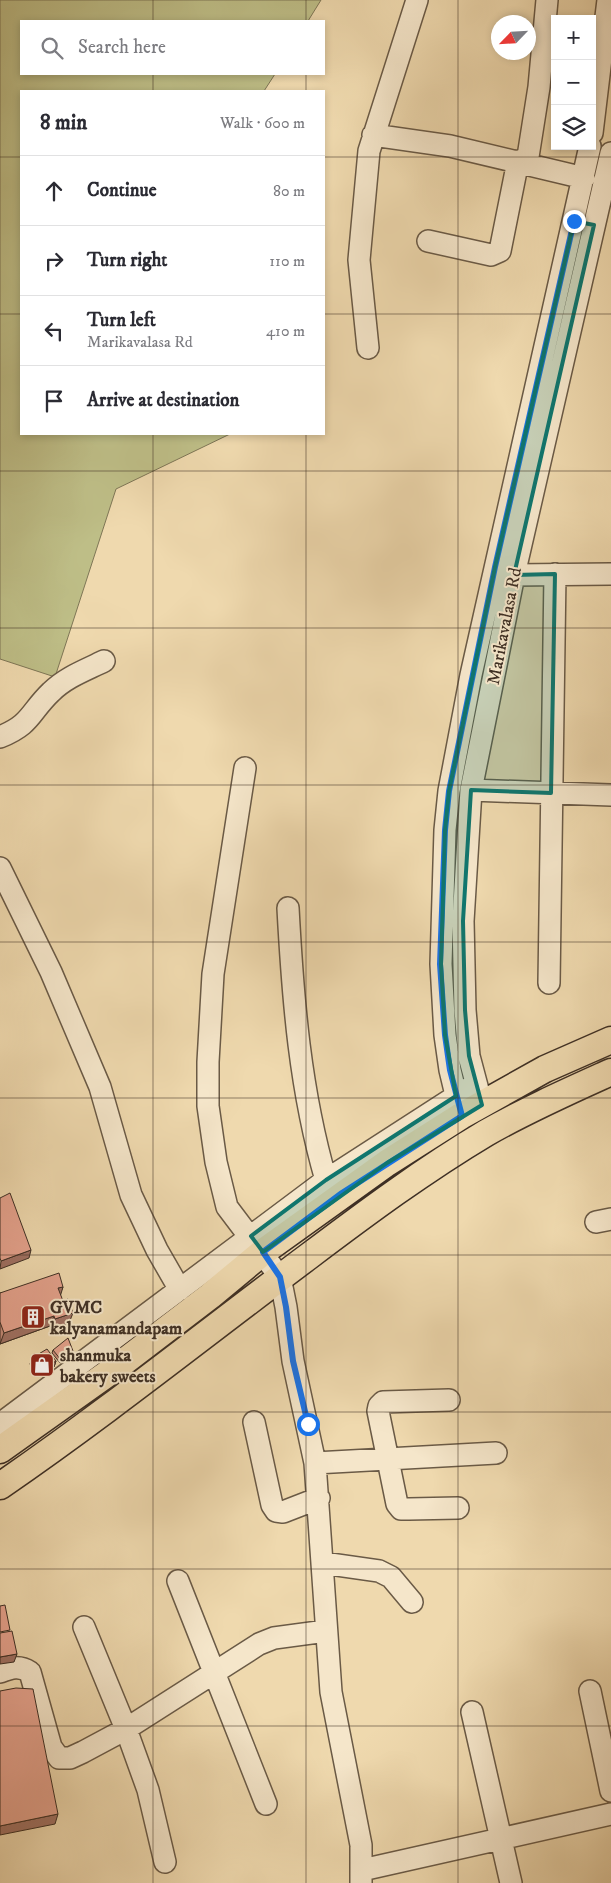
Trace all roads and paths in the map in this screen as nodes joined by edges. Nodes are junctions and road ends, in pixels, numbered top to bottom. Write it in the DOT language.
graph roads {
  1 [pos="417,0"];
  2 [pos="547,0"];
  3 [pos="608,0"];
  4 [pos="595,105"];
  5 [pos="373,135"];
  6 [pos="589,150"];
  7 [pos="611,153"];
  8 [pos="522,162"];
  9 [pos="584,178"];
  10 [pos="584,223"];
  11 [pos="428,241"];
  12 [pos="368,348"];
  13 [pos="555,574"];
  14 [pos="611,574"];
  15 [pos="514,575"];
  16 [pos="104,661"];
  17 [pos="0,737"];
  18 [pos="245,768"];
  19 [pos="471,790"];
  20 [pos="551,793"];
  21 [pos="611,794"];
  22 [pos="0,868"];
  23 [pos="288,908"];
  24 [pos="549,984"];
  25 [pos="611,1040"];
  26 [pos="611,1072"];
  27 [pos="469,1100"];
  28 [pos="326,1180"];
  29 [pos="257,1244"];
  30 [pos="280,1277"];
  31 [pos="180,1290"];
  32 [pos="449,1400"];
  33 [pos="254,1422"];
  34 [pos="0,1424"];
  35 [pos="0,1450"];
  36 [pos="496,1454"];
  37 [pos="387,1458"];
  38 [pos="315,1463"];
  39 [pos="0,1486"];
  40 [pos="319,1498"];
  41 [pos="458,1508"];
  42 [pos="323,1563"];
  43 [pos="178,1582"];
  44 [pos="412,1602"];
  45 [pos="84,1627"];
  46 [pos="326,1631"];
  47 [pos="0,1672"];
  48 [pos="213,1673"];
  49 [pos="590,1691"];
  50 [pos="472,1712"];
  51 [pos="126,1728"];
  52 [pos="611,1791"];
  53 [pos="266,1804"];
  54 [pos="611,1814"];
  55 [pos="501,1839"];
  56 [pos="166,1862"];
  57 [pos="362,1877"];
  58 [pos="511,1883"];
  1 -- 5 [label="street"];
  2 -- 8 [label="street"];
  3 -- 4 [label="street"];
  5 -- 8 [label="street"];
  5 -- 12 [label="street"];
  6 -- 9 [label="street, Marikavalasa Rd"];
  7 -- 10 [label="street, Marikavalasa Rd"];
  8 -- 9 [label="street"];
  8 -- 11 [label="street"];
  9 -- 10 [label="street, Marikavalasa Rd"];
  10 -- 15 [label="street, Marikavalasa Rd"];
  10 -- 27 [label="street, Marikavalasa Rd"];
  13 -- 14 [label="street"];
  13 -- 15 [label="street"];
  13 -- 20 [label="street"];
  15 -- 19 [label="street, Marikavalasa Rd"];
  16 -- 17 [label="street"];
  18 -- 29 [label="street"];
  19 -- 20 [label="street"];
  19 -- 27 [label="street, Marikavalasa Rd"];
  20 -- 21 [label="street"];
  20 -- 24 [label="street"];
  22 -- 31 [label="street"];
  23 -- 28 [label="street"];
  25 -- 27 [label="main road"];
  26 -- 30 [label="main road"];
  27 -- 28 [label="street"];
  27 -- 29 [label="main road"];
  28 -- 29 [label="street"];
  29 -- 30 [label="street"];
  29 -- 31 [label="street"];
  29 -- 35 [label="main road"];
  30 -- 38 [label="street"];
  30 -- 39 [label="main road"];
  31 -- 34 [label="street"];
  32 -- 37 [label="street"];
  33 -- 40 [label="street"];
  36 -- 37 [label="street"];
  37 -- 38 [label="street"];
  37 -- 41 [label="street"];
  38 -- 40 [label="street"];
  40 -- 42 [label="street"];
  42 -- 44 [label="street"];
  42 -- 46 [label="street"];
  43 -- 48 [label="street"];
  45 -- 51 [label="street"];
  46 -- 48 [label="street"];
  46 -- 57 [label="street"];
  47 -- 51 [label="street"];
  48 -- 51 [label="street"];
  48 -- 53 [label="street"];
  49 -- 52 [label="street"];
  50 -- 55 [label="street"];
  51 -- 56 [label="street"];
  54 -- 55 [label="street"];
  55 -- 57 [label="street"];
  55 -- 58 [label="street"];
}
